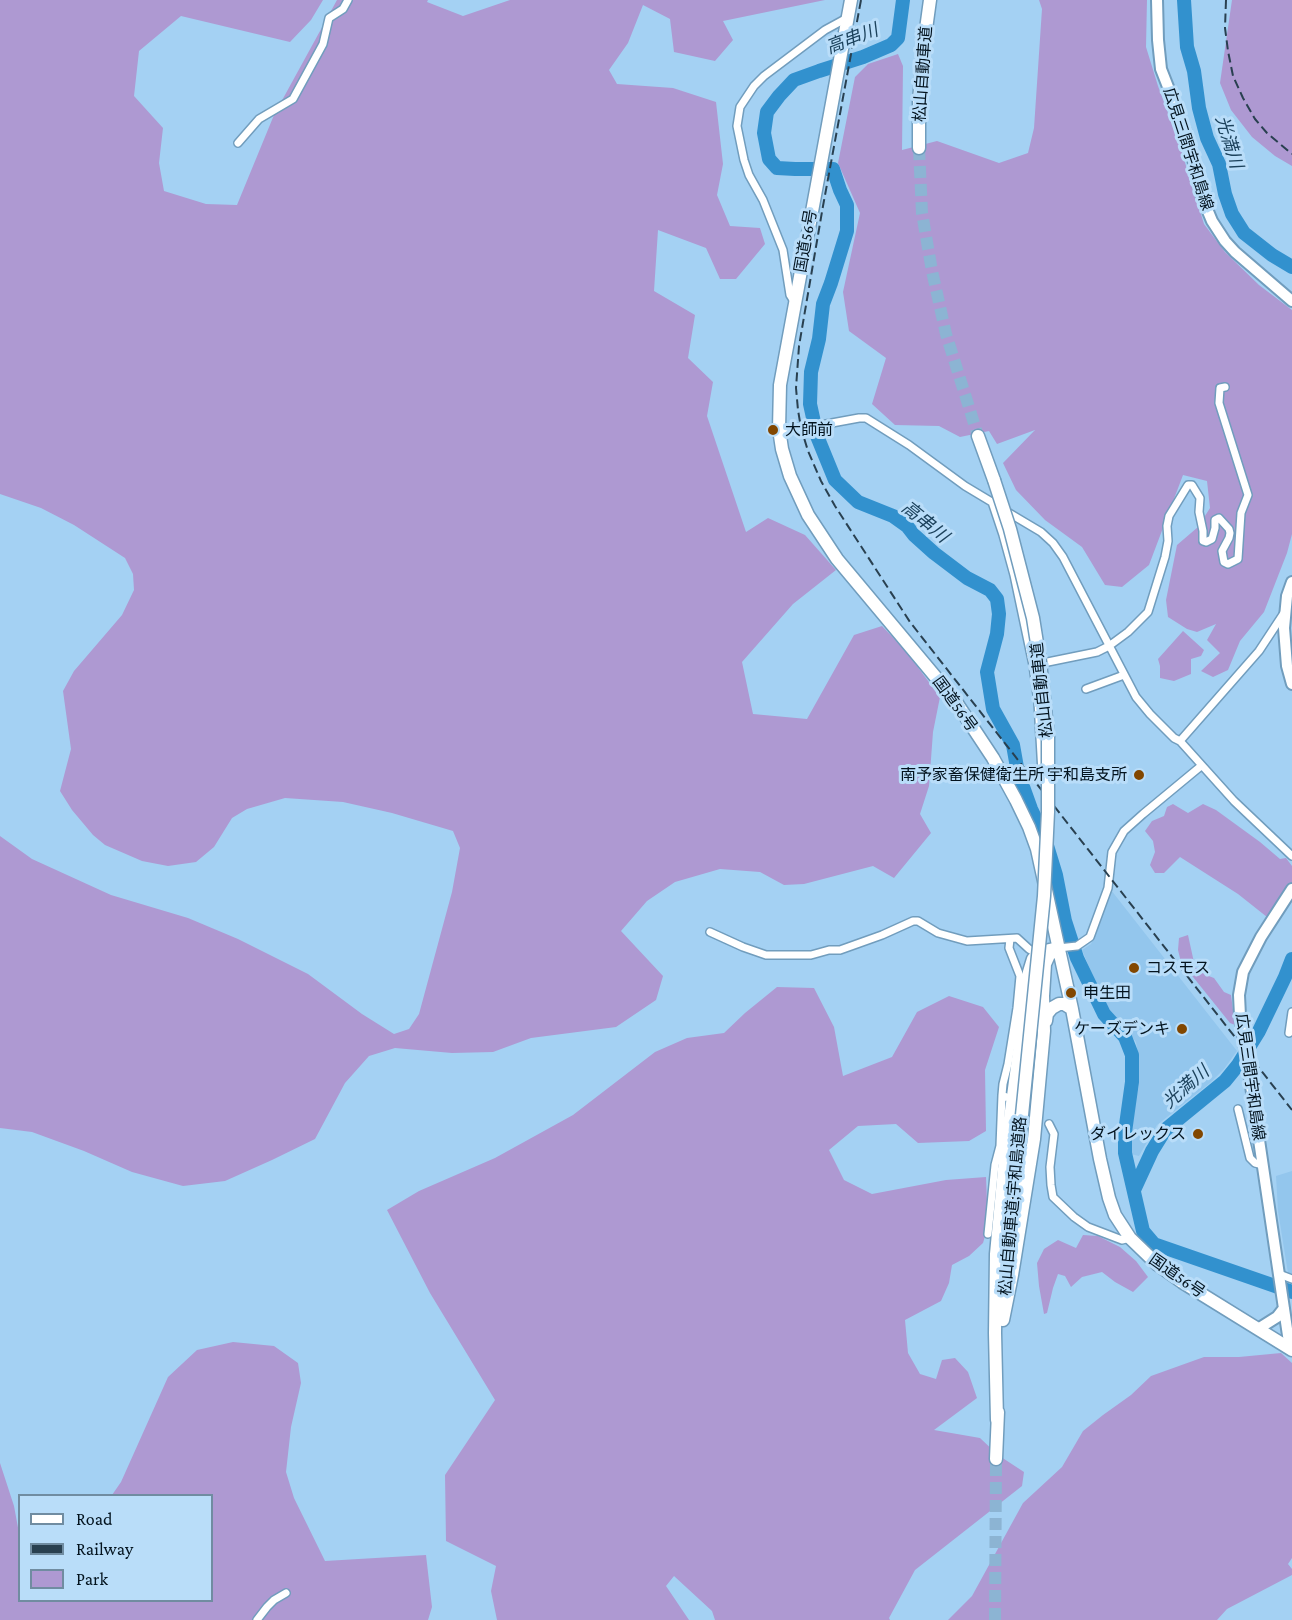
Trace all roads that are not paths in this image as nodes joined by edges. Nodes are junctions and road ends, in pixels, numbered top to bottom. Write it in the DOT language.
graph roads {
  1 [pos="348,0"];
  2 [pos="851,0"];
  3 [pos="930,0"];
  4 [pos="1157,0"];
  5 [pos="848,17"];
  6 [pos="238,143"];
  7 [pos="919,148"];
  8 [pos="1292,301"];
  9 [pos="795,303"];
  10 [pos="1226,387"];
  11 [pos="779,429"];
  12 [pos="978,436"];
  13 [pos="992,502"];
  14 [pos="1292,582"];
  15 [pos="1285,611"];
  16 [pos="1109,646"];
  17 [pos="1033,665"];
  18 [pos="1124,675"];
  19 [pos="1292,684"];
  20 [pos="1086,689"];
  21 [pos="1180,741"];
  22 [pos="1201,766"];
  23 [pos="1041,773"];
  24 [pos="1292,856"];
  25 [pos="1292,889"];
  26 [pos="710,932"];
  27 [pos="1010,939"];
  28 [pos="1063,948"];
  29 [pos="1041,955"];
  30 [pos="1072,1009"];
  31 [pos="1292,1012"];
  32 [pos="1044,1031"];
  33 [pos="1289,1033"];
  34 [pos="1238,1109"];
  35 [pos="1049,1124"];
  36 [pos="1263,1164"];
  37 [pos="988,1234"];
  38 [pos="1130,1238"];
  39 [pos="1279,1276"];
  40 [pos="1292,1279"];
  41 [pos="1283,1303"];
  42 [pos="1003,1320"];
  43 [pos="1258,1329"];
  44 [pos="1291,1349"];
  45 [pos="997,1420"];
  46 [pos="996,1459"];
  47 [pos="286,1593"];
  48 [pos="257,1620"];
  1 -- 6 [label="street"];
  2 -- 5 [label="highway, 国道56号"];
  3 -- 7 [label="highway, 松山自動車道"];
  4 -- 8 [label="main road, 広見三間宇和島線"];
  5 -- 9 [label="highway, 国道56号"];
  5 -- 9 [label="street"];
  9 -- 11 [label="highway, 国道56号"];
  10 -- 16 [label="street"];
  11 -- 13 [label="street"];
  11 -- 28 [label="highway, 国道56号"];
  12 -- 29 [label="highway, 松山自動車道, bridge"];
  13 -- 16 [label="street"];
  13 -- 17 [label="street"];
  14 -- 15 [label="main road"];
  15 -- 19 [label="main road"];
  15 -- 21 [label="street"];
  16 -- 17 [label="street"];
  16 -- 18 [label="street"];
  17 -- 23 [label="street"];
  18 -- 20 [label="street"];
  18 -- 21 [label="street"];
  21 -- 22 [label="street"];
  22 -- 24 [label="street"];
  22 -- 28 [label="street"];
  25 -- 36 [label="main road, 広見三間宇和島線, bridge"];
  26 -- 27 [label="street"];
  27 -- 29 [label="street"];
  27 -- 37 [label="street"];
  28 -- 29 [label="highway"];
  28 -- 30 [label="highway, 国道56号"];
  29 -- 32 [label="highway"];
  29 -- 42 [label="highway, 松山自動車道;宇和島道路, bridge"];
  29 -- 45 [label="highway"];
  30 -- 32 [label="highway"];
  30 -- 38 [label="highway, 国道56号"];
  31 -- 33 [label="street"];
  32 -- 42 [label="highway"];
  34 -- 36 [label="street"];
  35 -- 38 [label="street"];
  36 -- 39 [label="main road, 広見三間宇和島線"];
  38 -- 43 [label="highway, 国道56号"];
  39 -- 40 [label="street"];
  39 -- 41 [label="main road, 広見三間宇和島線"];
  41 -- 43 [label="main road"];
  41 -- 44 [label="main road"];
  42 -- 45 [label="highway, 松山自動車道;宇和島道路"];
  43 -- 44 [label="highway, 国道56号"];
  45 -- 46 [label="highway, 松山自動車道;宇和島道路"];
  47 -- 48 [label="street"];
}
